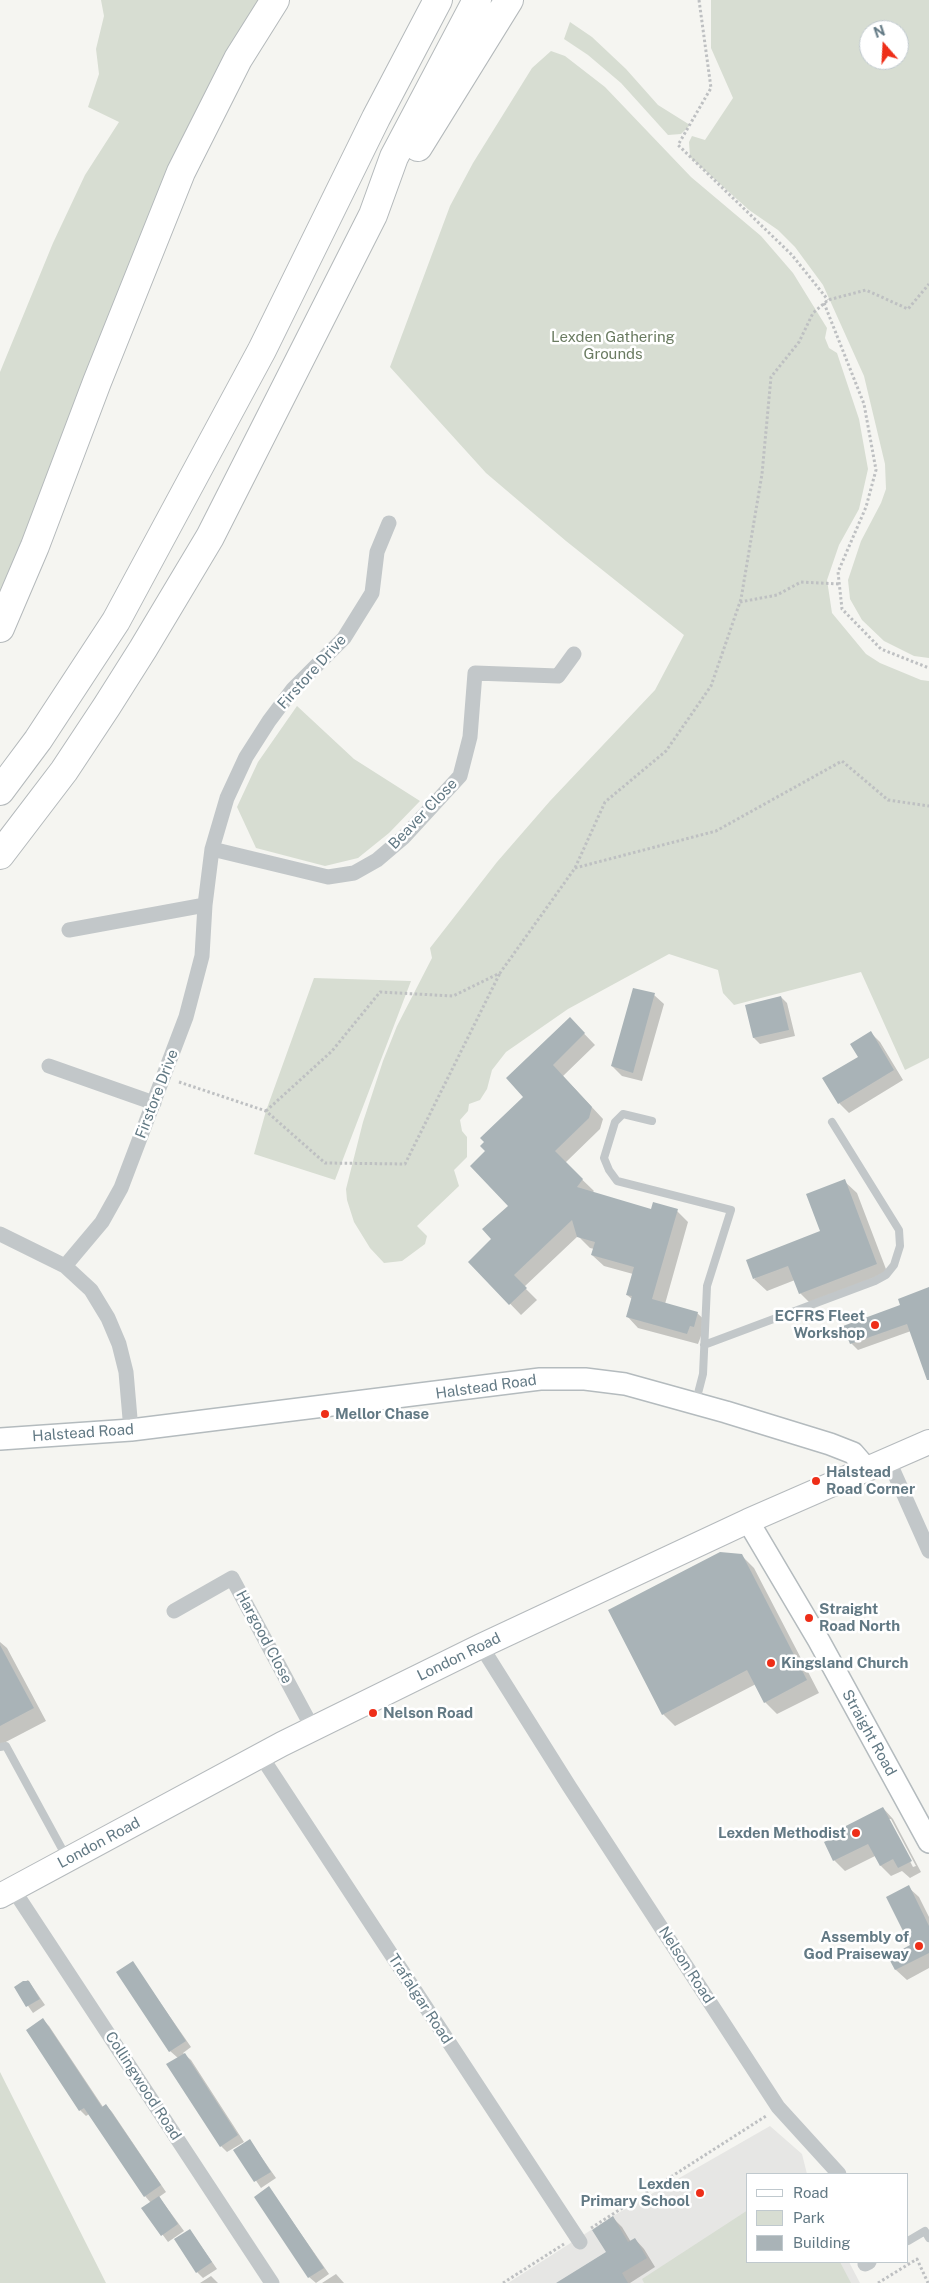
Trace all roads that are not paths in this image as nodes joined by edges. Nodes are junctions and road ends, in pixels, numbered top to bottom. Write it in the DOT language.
graph roads {
  1 [pos="275,0"];
  2 [pos="438,0"];
  3 [pos="477,0"];
  4 [pos="509,0"];
  5 [pos="373,215"];
  6 [pos="389,523"];
  7 [pos="0,628"];
  8 [pos="574,654"];
  9 [pos="0,791"];
  10 [pos="212,849"];
  11 [pos="0,855"];
  12 [pos="205,905"];
  13 [pos="69,930"];
  14 [pos="49,1066"];
  15 [pos="154,1103"];
  16 [pos="652,1121"];
  17 [pos="832,1122"];
  18 [pos="0,1234"];
  19 [pos="65,1266"];
  20 [pos="704,1345"];
  21 [pos="696,1403"];
  22 [pos="131,1430"];
  23 [pos="0,1438"];
  24 [pos="929,1442"];
  25 [pos="888,1459"];
  26 [pos="866,1468"];
  27 [pos="748,1521"];
  28 [pos="929,1551"];
  29 [pos="174,1610"];
  30 [pos="481,1646"];
  31 [pos="313,1729"];
  32 [pos="0,1747"];
  33 [pos="261,1756"];
  34 [pos="929,1842"];
  35 [pos="68,1860"];
  36 [pos="6,1893"];
  37 [pos="838,2173"];
  38 [pos="929,2238"];
  39 [pos="578,2239"];
  40 [pos="909,2240"];
  41 [pos="272,2283"];
  1 -- 7 [label="highway"];
  2 -- 9 [label="highway"];
  3 -- 5 [label="highway"];
  4 -- 5 [label="highway"];
  5 -- 11 [label="highway"];
  6 -- 10 [label="street, Firstore Drive"];
  8 -- 10 [label="street, Beaver Close"];
  10 -- 12 [label="street, Firstore Drive"];
  12 -- 13 [label="street"];
  12 -- 15 [label="street, Firstore Drive"];
  14 -- 15 [label="street"];
  15 -- 19 [label="street, Firstore Drive"];
  16 -- 20 [label="lane"];
  17 -- 20 [label="lane"];
  18 -- 19 [label="street"];
  19 -- 22 [label="street"];
  20 -- 21 [label="lane"];
  21 -- 22 [label="street, Halstead Road"];
  21 -- 26 [label="street, Halstead Road"];
  22 -- 23 [label="street, Halstead Road"];
  24 -- 25 [label="main road, London Road"];
  25 -- 26 [label="main road, London Road"];
  25 -- 28 [label="street"];
  26 -- 27 [label="main road, London Road"];
  27 -- 30 [label="main road, London Road"];
  27 -- 34 [label="street, Straight Road"];
  29 -- 31 [label="street, Hargood Close"];
  30 -- 31 [label="main road, London Road"];
  30 -- 37 [label="street, Nelson Road"];
  31 -- 33 [label="main road, London Road"];
  32 -- 35 [label="lane"];
  33 -- 35 [label="main road, London Road"];
  33 -- 39 [label="street, Trafalgar Road"];
  35 -- 36 [label="main road, London Road"];
  36 -- 41 [label="street, Collingwood Road"];
  38 -- 40 [label="lane"];
}
